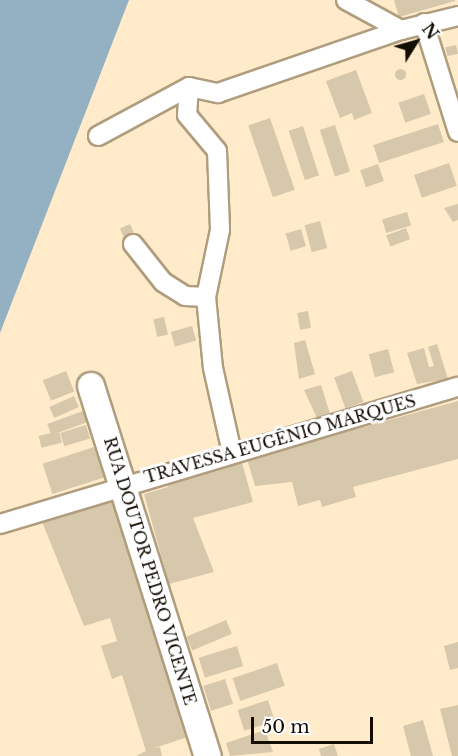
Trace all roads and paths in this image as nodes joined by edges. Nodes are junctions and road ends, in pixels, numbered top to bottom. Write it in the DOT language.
graph roads {
  1 [pos="346,0"];
  2 [pos="458,16"];
  3 [pos="424,23"];
  4 [pos="401,30"];
  5 [pos="189,87"];
  6 [pos="458,132"];
  7 [pos="98,136"];
  8 [pos="133,244"];
  9 [pos="206,297"];
  10 [pos="91,386"];
  11 [pos="458,387"];
  12 [pos="232,453"];
  13 [pos="124,485"];
  14 [pos="0,524"];
  15 [pos="208,756"];
  1 -- 4 [label="street"];
  2 -- 3 [label="street"];
  3 -- 4 [label="street"];
  3 -- 6 [label="street"];
  4 -- 5 [label="street"];
  5 -- 7 [label="street"];
  5 -- 9 [label="street"];
  8 -- 9 [label="street"];
  9 -- 12 [label="street"];
  10 -- 13 [label="street, RUA DOUTOR PEDRO VICENTE"];
  11 -- 12 [label="street, TRAVESSA EUGÊNIO MARQUES"];
  12 -- 13 [label="street, TRAVESSA EUGÊNIO MARQUES"];
  13 -- 14 [label="street, TRAVESSA EUGÊNIO MARQUES"];
  13 -- 15 [label="street, RUA DOUTOR PEDRO VICENTE"];
}
